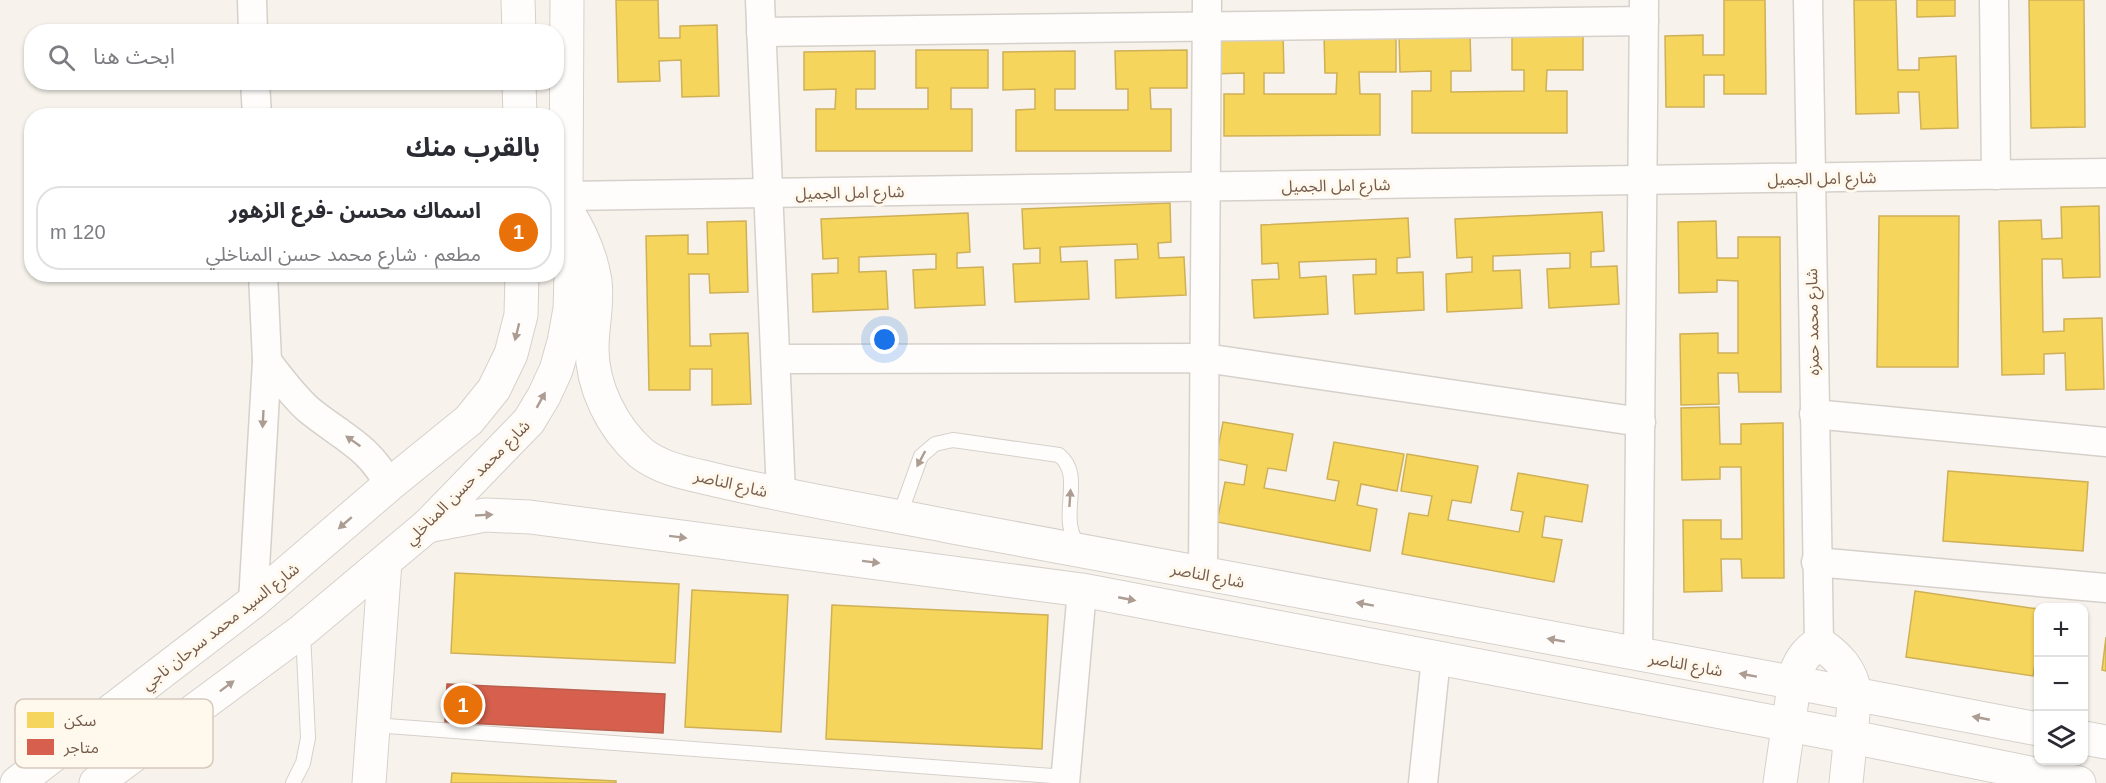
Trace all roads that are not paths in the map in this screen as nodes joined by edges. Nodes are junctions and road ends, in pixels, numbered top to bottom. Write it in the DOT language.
graph roads {
  1 [pos="252,0"];
  2 [pos="518,0"];
  3 [pos="567,0"];
  4 [pos="760,0"];
  5 [pos="1808,0"];
  6 [pos="1994,0"];
  7 [pos="1644,11"];
  8 [pos="1207,13"];
  9 [pos="253,24"];
  10 [pos="519,24"];
  11 [pos="761,32"];
  12 [pos="255,90"];
  13 [pos="519,90"];
  14 [pos="257,108"];
  15 [pos="520,108"];
  16 [pos="2106,174"];
  17 [pos="1996,175"];
  18 [pos="1810,178"];
  19 [pos="1643,180"];
  20 [pos="1206,187"];
  21 [pos="769,194"];
  22 [pos="566,204"];
  23 [pos="263,282"];
  24 [pos="522,282"];
  25 [pos="1205,358"];
  26 [pos="776,359"];
  27 [pos="267,361"];
  28 [pos="1814,414"];
  29 [pos="1641,422"];
  30 [pos="2106,442"];
  31 [pos="389,485"];
  32 [pos="781,494"];
  33 [pos="900,517"];
  34 [pos="427,526"];
  35 [pos="1085,552"];
  36 [pos="385,562"];
  37 [pos="1816,562"];
  38 [pos="1203,575"];
  39 [pos="2106,588"];
  40 [pos="1082,590"];
  41 [pos="2070,596"];
  42 [pos="253,602"];
  43 [pos="303,630"];
  44 [pos="1819,643"];
  45 [pos="1638,655"];
  46 [pos="1436,658"];
  47 [pos="1794,684"];
  48 [pos="1856,694"];
  49 [pos="127,699"];
  50 [pos="210,699"];
  51 [pos="374,725"];
  52 [pos="1788,725"];
  53 [pos="2034,728"];
  54 [pos="1852,737"];
  55 [pos="2088,739"];
  56 [pos="2106,742"];
  57 [pos="37,768"];
  58 [pos="116,768"];
  59 [pos="2031,778"];
  60 [pos="1066,780"];
  61 [pos="17,783"];
  62 [pos="96,783"];
  63 [pos="292,783"];
  64 [pos="369,783"];
  65 [pos="1423,783"];
  66 [pos="1780,783"];
  67 [pos="1846,783"];
  68 [pos="2079,783"];
  1 -- 9 [label="street"];
  2 -- 10 [label="street"];
  3 -- 22 [label="street, شارع محمد حسن المناخلي"];
  4 -- 11 [label="street"];
  5 -- 18 [label="street, شارع محمد حمزه"];
  6 -- 17 [label="street"];
  7 -- 8 [label="street"];
  7 -- 19 [label="street"];
  8 -- 11 [label="street"];
  8 -- 20 [label="street"];
  11 -- 21 [label="street"];
  12 -- 14 [label="street"];
  13 -- 15 [label="street"];
  16 -- 17 [label="street, شارع امل الجميل"];
  17 -- 18 [label="street, شارع امل الجميل"];
  18 -- 19 [label="street, شارع امل الجميل"];
  18 -- 28 [label="street, شارع محمد حمزه"];
  19 -- 20 [label="street, شارع امل الجميل"];
  19 -- 29 [label="street"];
  20 -- 21 [label="street, شارع امل الجميل"];
  20 -- 25 [label="street"];
  21 -- 22 [label="street, شارع امل الجميل"];
  21 -- 26 [label="street"];
  22 -- 32 [label="street, شارع الناصر"];
  34 -- 22 [label="street, شارع محمد حسن المناخلي, one-way"];
  23 -- 27 [label="street"];
  24 -- 31 [label="street, one-way"];
  25 -- 26 [label="street"];
  25 -- 29 [label="street"];
  25 -- 38 [label="street"];
  26 -- 32 [label="street"];
  31 -- 27 [label="street, one-way"];
  27 -- 42 [label="street, one-way"];
  28 -- 30 [label="street"];
  28 -- 37 [label="street, شارع محمد حمزه"];
  29 -- 45 [label="street"];
  31 -- 42 [label="street, شارع السيد محمد سرحان ناجي, one-way"];
  32 -- 33 [label="street, شارع الناصر"];
  33 -- 35 [label="street, شارع الناصر"];
  35 -- 33 [label="lane, one-way"];
  34 -- 36 [label="street, شارع محمد حسن المناخلي"];
  34 -- 40 [label="street, one-way"];
  35 -- 38 [label="street, شارع الناصر"];
  36 -- 43 [label="street"];
  36 -- 51 [label="street"];
  37 -- 41 [label="street"];
  37 -- 44 [label="street, شارع محمد حمزه"];
  45 -- 38 [label="street, شارع الناصر, one-way"];
  39 -- 41 [label="street"];
  40 -- 46 [label="street, one-way"];
  40 -- 60 [label="street"];
  42 -- 49 [label="street, شارع السيد محمد سرحان ناجي"];
  50 -- 43 [label="street, one-way"];
  43 -- 63 [label="lane"];
  44 -- 47 [label="street"];
  44 -- 48 [label="street"];
  47 -- 45 [label="street, شارع الناصر, one-way"];
  46 -- 52 [label="street"];
  46 -- 65 [label="street"];
  47 -- 48 [label="street, شارع الناصر"];
  47 -- 52 [label="street"];
  53 -- 48 [label="street, شارع الناصر, one-way"];
  48 -- 54 [label="street"];
  51 -- 60 [label="lane"];
  51 -- 64 [label="street"];
  52 -- 54 [label="street"];
  52 -- 66 [label="street"];
  54 -- 59 [label="street"];
  54 -- 67 [label="street"];
  55 -- 56 [label="street"];
  57 -- 61 [label="street, شارع السيد محمد سرحان ناجي"];
  62 -- 58 [label="street, one-way"];
  59 -- 68 [label="street"];
}
